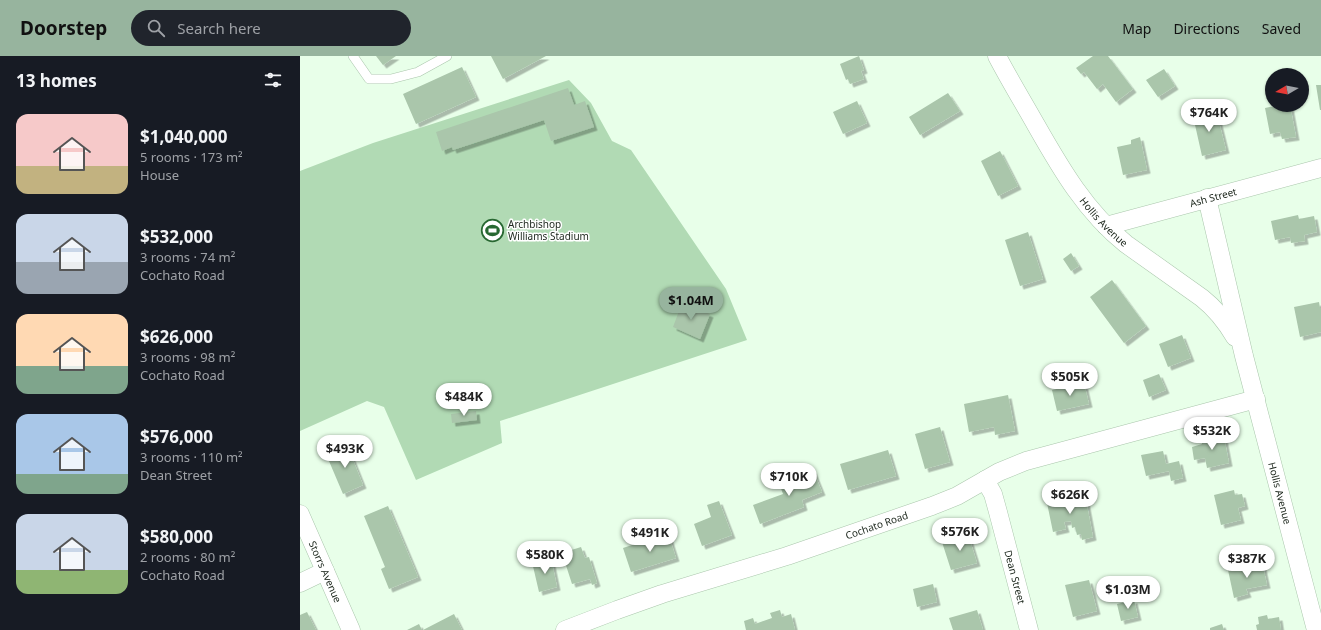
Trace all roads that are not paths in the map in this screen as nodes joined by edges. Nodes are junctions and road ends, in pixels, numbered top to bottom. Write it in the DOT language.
graph roads {
  1 [pos="354,56"];
  2 [pos="446,56"];
  3 [pos="1004,59"];
  4 [pos="1321,168"];
  5 [pos="1207,198"];
  6 [pos="1106,226"];
  7 [pos="1244,356"];
  8 [pos="1256,399"];
  9 [pos="985,480"];
  10 [pos="300,514"];
  11 [pos="325,571"];
  12 [pos="300,583"];
  13 [pos="351,630"];
  14 [pos="565,630"];
  15 [pos="1029,630"];
  16 [pos="1316,630"];
  1 -- 2 [label="lane"];
  3 -- 6 [label="street, Hollis Avenue"];
  4 -- 5 [label="street, Ash Street"];
  5 -- 6 [label="street, Ash Street"];
  5 -- 7 [label="street, Hollis Avenue"];
  6 -- 7 [label="street, Hollis Avenue"];
  7 -- 8 [label="street, Hollis Avenue"];
  8 -- 9 [label="street, Cochato Road"];
  8 -- 16 [label="street, Hollis Avenue"];
  9 -- 14 [label="street, Cochato Road"];
  9 -- 15 [label="street, Dean Street"];
  10 -- 11 [label="street, Storrs Avenue"];
  11 -- 12 [label="street"];
  11 -- 13 [label="street, Storrs Avenue"];
}
